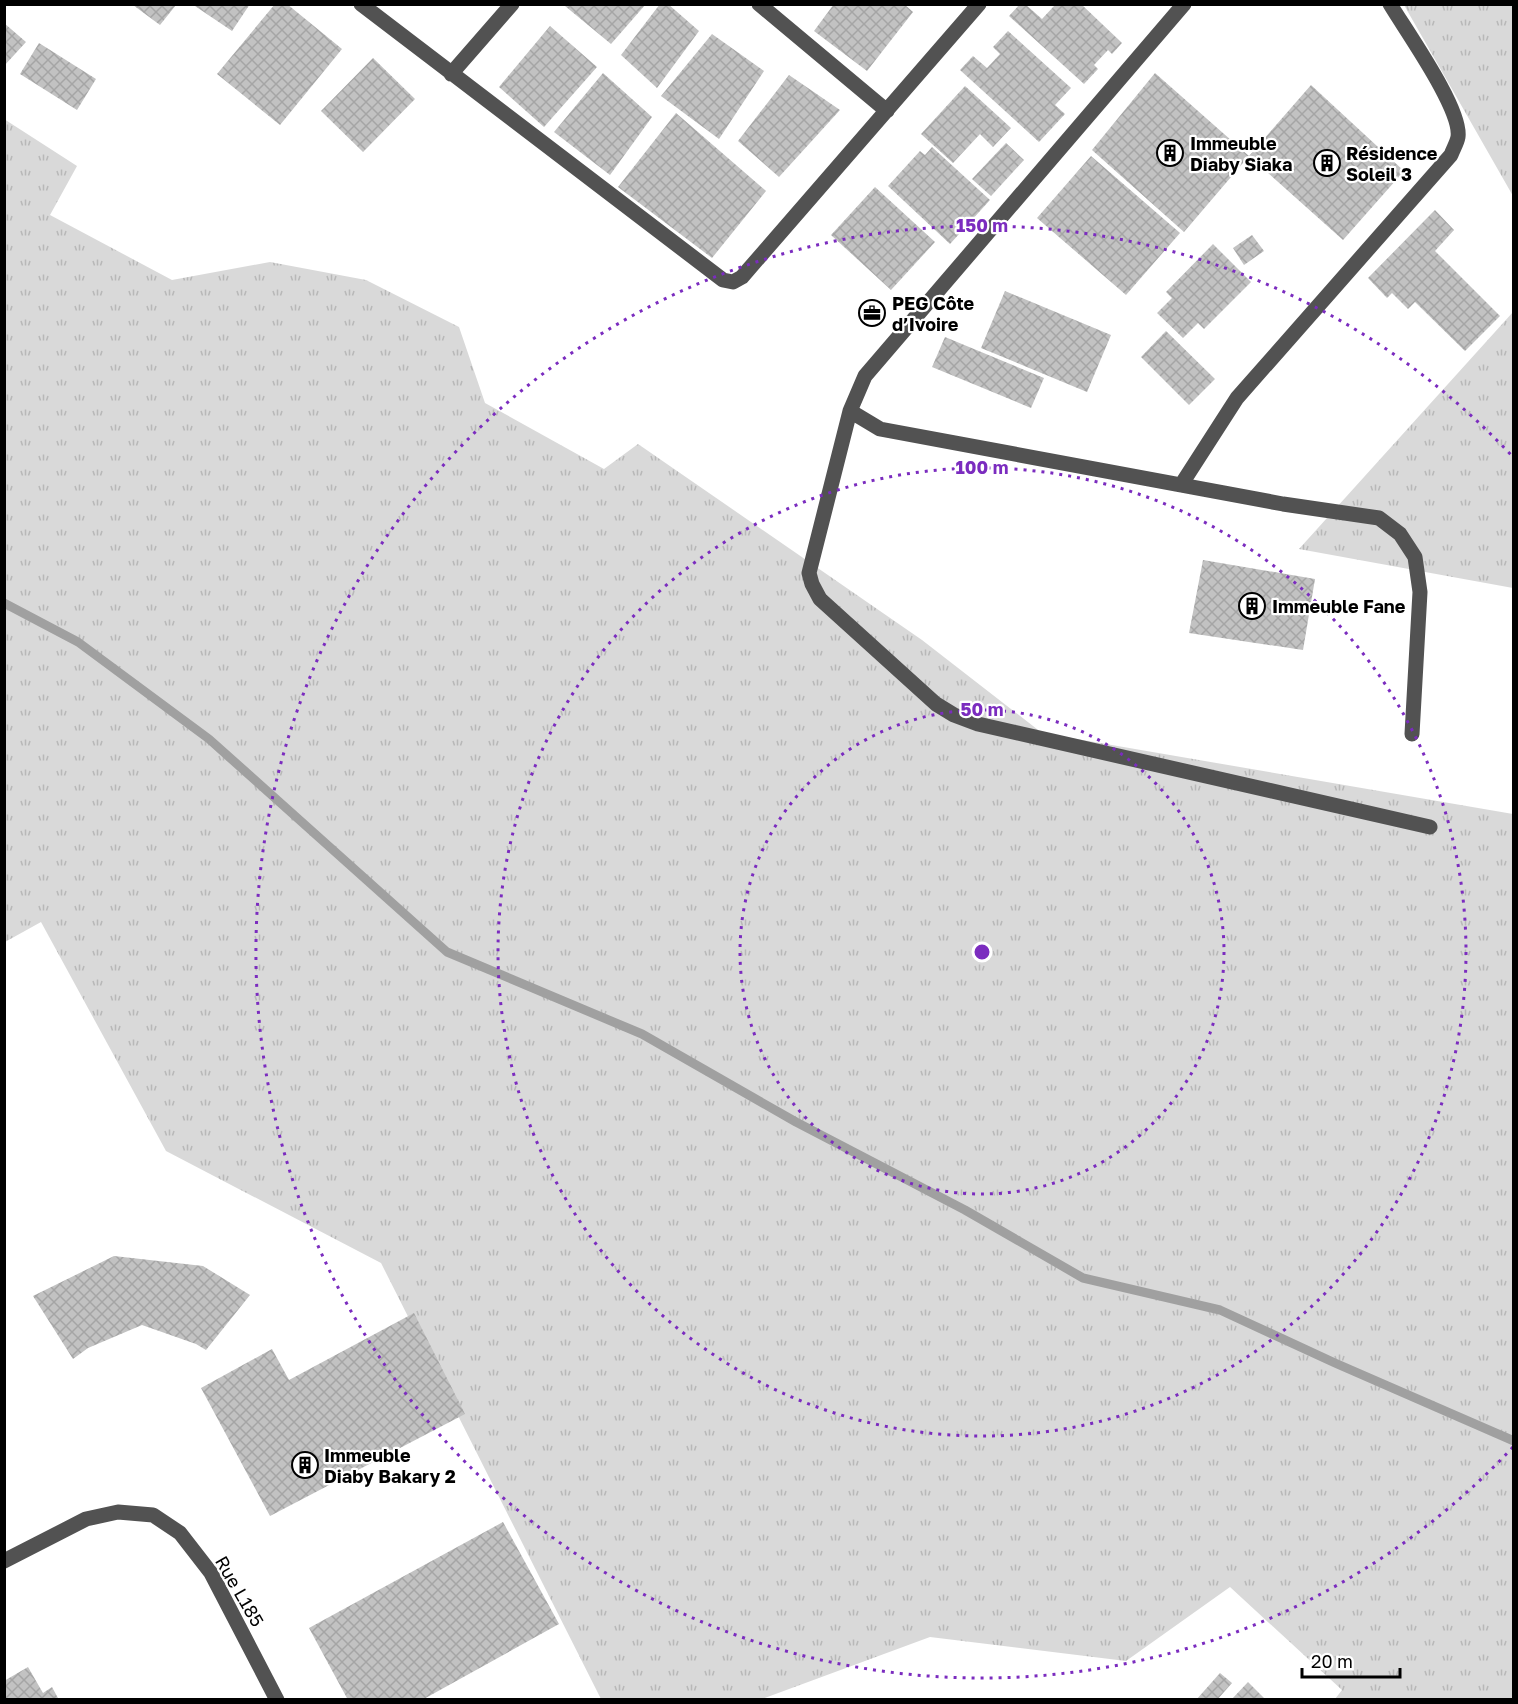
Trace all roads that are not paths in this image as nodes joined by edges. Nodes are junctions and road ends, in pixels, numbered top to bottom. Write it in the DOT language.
graph roads {
  1 [pos="361,4"];
  2 [pos="512,4"];
  3 [pos="759,4"];
  4 [pos="979,4"];
  5 [pos="1184,4"];
  6 [pos="1390,4"];
  7 [pos="451,74"];
  8 [pos="886,111"];
  9 [pos="850,411"];
  10 [pos="1181,485"];
  11 [pos="1412,734"];
  12 [pos="1430,827"];
  13 [pos="4,1561"];
  14 [pos="277,1700"];
  1 -- 7 [label="street"];
  2 -- 7 [label="street"];
  3 -- 8 [label="street"];
  4 -- 8 [label="street"];
  5 -- 9 [label="street"];
  6 -- 10 [label="street"];
  7 -- 8 [label="street"];
  9 -- 10 [label="street"];
  9 -- 12 [label="street"];
  10 -- 11 [label="street"];
  13 -- 14 [label="street, Rue L185"];
}
